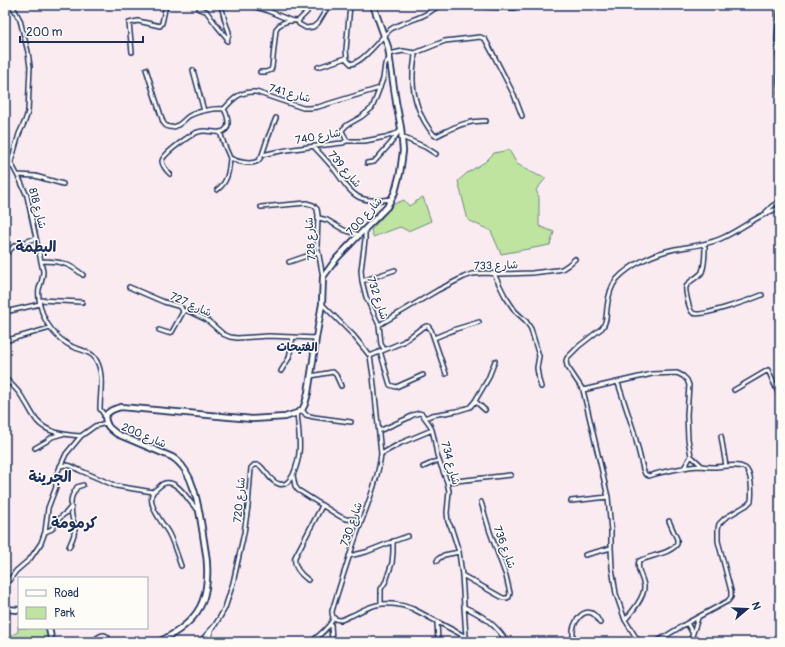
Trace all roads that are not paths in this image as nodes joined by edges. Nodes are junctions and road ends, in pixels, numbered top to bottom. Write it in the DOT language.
graph roads {
  1 [pos="12,5"];
  2 [pos="166,5"];
  3 [pos="221,5"];
  4 [pos="249,5"];
  5 [pos="266,5"];
  6 [pos="309,5"];
  7 [pos="329,5"];
  8 [pos="350,5"];
  9 [pos="373,5"];
  10 [pos="430,5"];
  11 [pos="441,5"];
  12 [pos="482,5"];
  13 [pos="780,6"];
  14 [pos="514,8"];
  15 [pos="199,9"];
  16 [pos="266,10"];
  17 [pos="431,11"];
  18 [pos="292,21"];
  19 [pos="298,21"];
  20 [pos="384,36"];
  21 [pos="132,52"];
  22 [pos="415,53"];
  23 [pos="389,56"];
  24 [pos="346,58"];
  25 [pos="318,67"];
  26 [pos="146,69"];
  27 [pos="193,70"];
  28 [pos="260,72"];
  29 [pos="380,88"];
  30 [pos="780,98"];
  31 [pos="224,110"];
  32 [pos="204,111"];
  33 [pos="522,116"];
  34 [pos="276,118"];
  35 [pos="486,121"];
  36 [pos="402,128"];
  37 [pos="220,132"];
  38 [pos="398,133"];
  39 [pos="402,137"];
  40 [pos="346,142"];
  41 [pos="313,146"];
  42 [pos="436,154"];
  43 [pos="262,155"];
  44 [pos="230,158"];
  45 [pos="366,164"];
  46 [pos="12,165"];
  47 [pos="5,170"];
  48 [pos="170,174"];
  49 [pos="18,175"];
  50 [pos="63,184"];
  51 [pos="217,190"];
  52 [pos="391,199"];
  53 [pos="780,201"];
  54 [pos="261,207"];
  55 [pos="780,208"];
  56 [pos="765,213"];
  57 [pos="319,218"];
  58 [pos="365,229"];
  59 [pos="359,235"];
  60 [pos="36,238"];
  61 [pos="703,245"];
  62 [pos="696,246"];
  63 [pos="318,252"];
  64 [pos="704,253"];
  65 [pos="6,254"];
  66 [pos="575,258"];
  67 [pos="41,261"];
  68 [pos="289,262"];
  69 [pos="396,270"];
  70 [pos="494,274"];
  71 [pos="83,275"];
  72 [pos="323,277"];
  73 [pos="362,281"];
  74 [pos="129,287"];
  75 [pos="762,295"];
  76 [pos="39,300"];
  77 [pos="82,302"];
  78 [pos="40,304"];
  79 [pos="322,304"];
  80 [pos="5,312"];
  81 [pos="183,312"];
  82 [pos="479,322"];
  83 [pos="379,325"];
  84 [pos="50,328"];
  85 [pos="159,330"];
  86 [pos="293,337"];
  87 [pos="316,338"];
  88 [pos="434,338"];
  89 [pos="8,340"];
  90 [pos="384,350"];
  91 [pos="380,351"];
  92 [pos="370,356"];
  93 [pos="495,361"];
  94 [pos="282,371"];
  95 [pos="446,374"];
  96 [pos="423,375"];
  97 [pos="310,376"];
  98 [pos="5,378"];
  99 [pos="618,383"];
  100 [pos="341,386"];
  101 [pos="541,388"];
  102 [pos="584,390"];
  103 [pos="734,390"];
  104 [pos="780,397"];
  105 [pos="475,401"];
  106 [pos="302,410"];
  107 [pos="485,410"];
  108 [pos="297,413"];
  109 [pos="105,416"];
  110 [pos="425,418"];
  111 [pos="350,422"];
  112 [pos="106,423"];
  113 [pos="432,430"];
  114 [pos="379,431"];
  115 [pos="66,434"];
  116 [pos="81,436"];
  117 [pos="721,436"];
  118 [pos="35,448"];
  119 [pos="381,454"];
  120 [pos="691,456"];
  121 [pos="439,460"];
  122 [pos="60,466"];
  123 [pos="702,466"];
  124 [pos="726,466"];
  125 [pos="423,468"];
  126 [pos="684,468"];
  127 [pos="293,475"];
  128 [pos="511,475"];
  129 [pos="447,482"];
  130 [pos="83,486"];
  131 [pos="153,492"];
  132 [pos="608,497"];
  133 [pos="571,501"];
  134 [pos="481,502"];
  135 [pos="71,506"];
  136 [pos="322,506"];
  137 [pos="199,510"];
  138 [pos="362,520"];
  139 [pos="669,521"];
  140 [pos="45,532"];
  141 [pos="408,536"];
  142 [pos="393,541"];
  143 [pos="69,547"];
  144 [pos="611,548"];
  145 [pos="459,552"];
  146 [pos="585,555"];
  147 [pos="349,556"];
  148 [pos="437,561"];
  149 [pos="181,566"];
  150 [pos="462,575"];
  151 [pos="308,580"];
  152 [pos="5,586"];
  153 [pos="380,604"];
  154 [pos="464,607"];
  155 [pos="5,609"];
  156 [pos="18,610"];
  157 [pos="333,617"];
  158 [pos="698,618"];
  159 [pos="625,620"];
  160 [pos="437,622"];
  161 [pos="331,623"];
  162 [pos="687,623"];
  163 [pos="600,624"];
  164 [pos="215,625"];
  165 [pos="49,629"];
  166 [pos="692,632"];
  167 [pos="466,637"];
  168 [pos="50,642"];
  169 [pos="92,642"];
  170 [pos="110,642"];
  171 [pos="158,642"];
  172 [pos="200,642"];
  173 [pos="208,642"];
  174 [pos="311,642"];
  175 [pos="332,642"];
  176 [pos="438,642"];
  177 [pos="471,642"];
  178 [pos="507,642"];
  179 [pos="574,642"];
  180 [pos="639,642"];
  181 [pos="656,642"];
  182 [pos="690,642"];
  1 -- 46 [label="street"];
  2 -- 21 [label="street"];
  3 -- 15 [label="street"];
  4 -- 16 [label="street"];
  5 -- 16 [label="street"];
  6 -- 19 [label="street"];
  7 -- 19 [label="street"];
  8 -- 24 [label="street"];
  9 -- 20 [label="main road, شارع 700"];
  10 -- 17 [label="street"];
  11 -- 17 [label="street"];
  12 -- 14 [label="street"];
  13 -- 30 [label="street"];
  16 -- 18 [label="street"];
  17 -- 20 [label="street"];
  18 -- 19 [label="street"];
  18 -- 28 [label="street"];
  20 -- 23 [label="main road, شارع 700"];
  20 -- 24 [label="street"];
  22 -- 23 [label="street"];
  22 -- 33 [label="street"];
  22 -- 35 [label="street"];
  23 -- 29 [label="street, شارع 740"];
  23 -- 36 [label="main road, شارع 700"];
  24 -- 25 [label="street"];
  26 -- 32 [label="street"];
  27 -- 32 [label="street"];
  29 -- 31 [label="street, شارع 741"];
  29 -- 40 [label="street, شارع 740"];
  31 -- 32 [label="street"];
  31 -- 37 [label="street"];
  34 -- 43 [label="street"];
  36 -- 38 [label="street"];
  36 -- 39 [label="main road, شارع 700"];
  37 -- 44 [label="street"];
  37 -- 48 [label="street"];
  38 -- 40 [label="street"];
  38 -- 45 [label="street"];
  39 -- 42 [label="street"];
  39 -- 52 [label="main road, شارع 700"];
  40 -- 41 [label="street, شارع 740"];
  41 -- 43 [label="street, شارع 740"];
  41 -- 52 [label="street, شارع 739"];
  43 -- 44 [label="street, شارع 740"];
  44 -- 51 [label="street"];
  46 -- 47 [label="street"];
  46 -- 49 [label="street, شارع 818"];
  49 -- 50 [label="street"];
  49 -- 60 [label="street, شارع 818"];
  52 -- 58 [label="main road, شارع 700"];
  53 -- 56 [label="street"];
  54 -- 57 [label="street, شارع 728"];
  55 -- 56 [label="street"];
  56 -- 61 [label="street"];
  57 -- 59 [label="street"];
  57 -- 63 [label="street, شارع 728"];
  58 -- 59 [label="main road, شارع 700"];
  58 -- 73 [label="street, شارع 732"];
  59 -- 72 [label="main road, شارع 700"];
  60 -- 65 [label="street"];
  60 -- 67 [label="street, شارع 818"];
  61 -- 62 [label="street"];
  61 -- 64 [label="street"];
  62 -- 64 [label="street"];
  62 -- 102 [label="street"];
  63 -- 68 [label="street"];
  63 -- 72 [label="street, شارع 728"];
  64 -- 75 [label="street"];
  66 -- 70 [label="street, شارع 733"];
  67 -- 71 [label="street"];
  67 -- 76 [label="street, شارع 818"];
  69 -- 73 [label="street"];
  70 -- 83 [label="street, شارع 733"];
  70 -- 101 [label="street"];
  72 -- 79 [label="main road"];
  73 -- 83 [label="street, شارع 732"];
  74 -- 81 [label="street, شارع 727"];
  76 -- 77 [label="street"];
  76 -- 78 [label="street, شارع 818"];
  78 -- 80 [label="street"];
  78 -- 84 [label="street, شارع 818"];
  79 -- 87 [label="main road"];
  79 -- 92 [label="street, شارع 730"];
  81 -- 85 [label="street"];
  81 -- 86 [label="street, شارع 727"];
  82 -- 88 [label="street"];
  83 -- 90 [label="street, شارع 732"];
  84 -- 89 [label="street"];
  84 -- 109 [label="street, شارع 818"];
  86 -- 87 [label="street, شارع 727"];
  86 -- 94 [label="street"];
  87 -- 97 [label="main road"];
  88 -- 90 [label="street"];
  88 -- 95 [label="street"];
  90 -- 91 [label="street"];
  91 -- 92 [label="street"];
  91 -- 96 [label="street"];
  92 -- 114 [label="street, شارع 730"];
  93 -- 105 [label="street"];
  97 -- 100 [label="street"];
  97 -- 106 [label="main road"];
  98 -- 115 [label="street"];
  99 -- 102 [label="street"];
  99 -- 120 [label="street"];
  99 -- 126 [label="street"];
  102 -- 132 [label="street"];
  103 -- 104 [label="street"];
  105 -- 107 [label="street"];
  105 -- 110 [label="street"];
  106 -- 108 [label="main road, شارع 200"];
  106 -- 111 [label="street"];
  108 -- 109 [label="main road, شارع 200"];
  108 -- 127 [label="street"];
  109 -- 112 [label="main road, شارع 200"];
  110 -- 113 [label="street, شارع 734"];
  110 -- 114 [label="street"];
  112 -- 116 [label="street"];
  112 -- 137 [label="main road, شارع 200"];
  113 -- 119 [label="street"];
  113 -- 121 [label="street, شارع 734"];
  114 -- 119 [label="street, شارع 730"];
  115 -- 116 [label="street"];
  115 -- 118 [label="street"];
  116 -- 122 [label="street"];
  117 -- 124 [label="street"];
  119 -- 138 [label="street, شارع 730"];
  120 -- 123 [label="street"];
  120 -- 126 [label="street"];
  121 -- 125 [label="street"];
  121 -- 129 [label="street, شارع 734"];
  122 -- 131 [label="street"];
  122 -- 140 [label="street"];
  123 -- 124 [label="street"];
  123 -- 126 [label="street"];
  124 -- 158 [label="street"];
  127 -- 136 [label="street"];
  127 -- 164 [label="street, شارع 720"];
  128 -- 129 [label="street"];
  129 -- 145 [label="street, شارع 734"];
  130 -- 135 [label="street"];
  131 -- 137 [label="street"];
  131 -- 149 [label="street"];
  132 -- 133 [label="street"];
  132 -- 144 [label="street"];
  134 -- 150 [label="street, شارع 736"];
  135 -- 140 [label="street"];
  135 -- 143 [label="street"];
  136 -- 138 [label="street"];
  136 -- 151 [label="street"];
  137 -- 171 [label="main road, شارع 200"];
  138 -- 147 [label="street, شارع 730"];
  139 -- 159 [label="street"];
  140 -- 152 [label="street"];
  141 -- 142 [label="street"];
  142 -- 147 [label="street"];
  142 -- 153 [label="street"];
  144 -- 146 [label="street"];
  144 -- 159 [label="street"];
  145 -- 148 [label="street"];
  145 -- 150 [label="street, شارع 734"];
  147 -- 157 [label="street, شارع 730"];
  150 -- 154 [label="street, شارع 734"];
  153 -- 157 [label="street"];
  153 -- 160 [label="street"];
  154 -- 167 [label="street, شارع 734"];
  154 -- 178 [label="street"];
  155 -- 156 [label="main road"];
  157 -- 161 [label="street, شارع 730"];
  158 -- 162 [label="street"];
  158 -- 166 [label="street"];
  159 -- 180 [label="street"];
  160 -- 167 [label="street"];
  160 -- 176 [label="street"];
  161 -- 174 [label="street"];
  161 -- 175 [label="street"];
  162 -- 166 [label="street"];
  162 -- 181 [label="street"];
  163 -- 179 [label="street"];
  164 -- 172 [label="street, شارع 720"];
  164 -- 173 [label="street"];
  165 -- 168 [label="main road"];
  166 -- 182 [label="street"];
  167 -- 177 [label="street"];
  169 -- 170 [label="street"];
}
